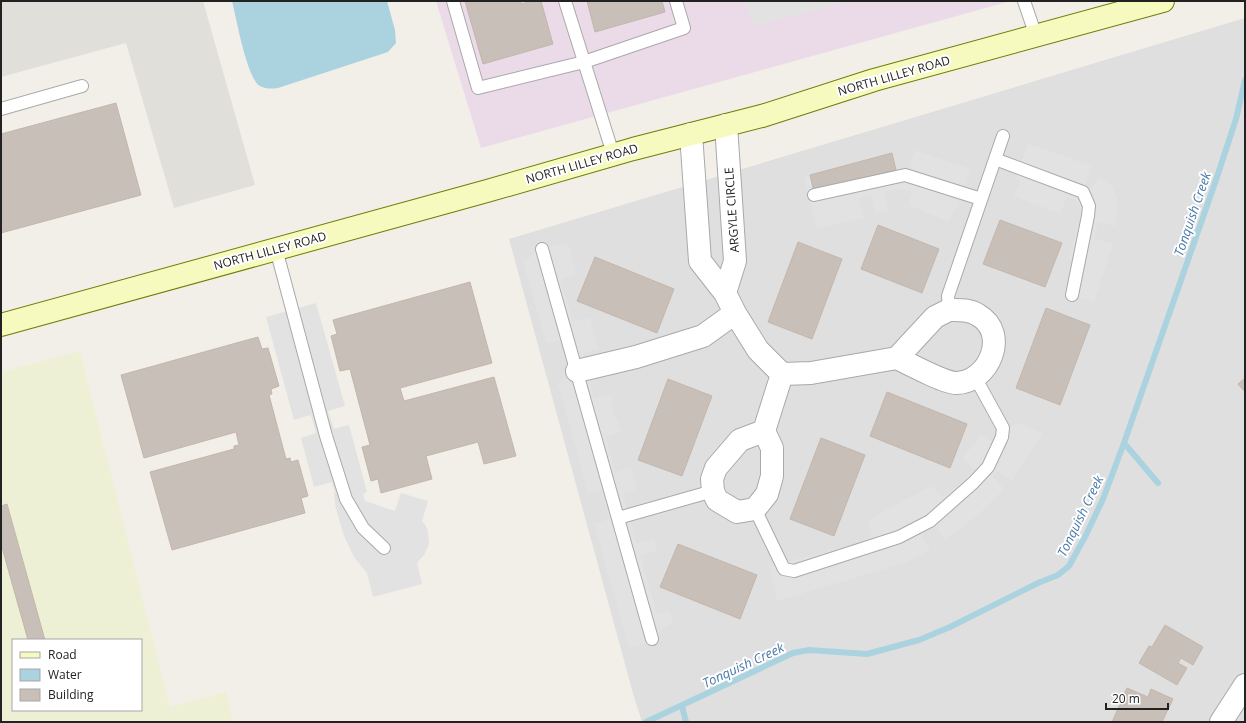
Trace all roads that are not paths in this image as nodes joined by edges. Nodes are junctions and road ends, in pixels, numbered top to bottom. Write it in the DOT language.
graph roads {
  1 [pos="453,1"];
  2 [pos="566,1"];
  3 [pos="676,1"];
  4 [pos="1024,1"];
  5 [pos="1164,1"];
  6 [pos="1036,36"];
  7 [pos="584,62"];
  8 [pos="82,86"];
  9 [pos="1,109"];
  10 [pos="726,125"];
  11 [pos="691,134"];
  12 [pos="1003,136"];
  13 [pos="613,154"];
  14 [pos="995,159"];
  15 [pos="814,195"];
  16 [pos="981,199"];
  17 [pos="276,249"];
  18 [pos="542,249"];
  19 [pos="726,293"];
  20 [pos="1072,295"];
  21 [pos="948,310"];
  22 [pos="735,313"];
  23 [pos="1,326"];
  24 [pos="897,358"];
  25 [pos="577,371"];
  26 [pos="782,374"];
  27 [pos="975,377"];
  28 [pos="764,431"];
  29 [pos="713,491"];
  30 [pos="755,509"];
  31 [pos="618,518"];
  32 [pos="384,548"];
  33 [pos="652,639"];
  34 [pos="1245,685"];
  35 [pos="1221,722"];
  1 -- 7 [label="lane"];
  2 -- 7 [label="lane"];
  3 -- 7 [label="lane"];
  4 -- 6 [label="lane"];
  5 -- 6 [label="street, NORTH LILLEY ROAD"];
  6 -- 10 [label="street, NORTH LILLEY ROAD"];
  7 -- 13 [label="lane"];
  8 -- 9 [label="lane"];
  10 -- 11 [label="street, NORTH LILLEY ROAD"];
  10 -- 19 [label="street, ARGYLE CIRCLE"];
  11 -- 13 [label="street, NORTH LILLEY ROAD"];
  11 -- 19 [label="street"];
  12 -- 14 [label="lane"];
  13 -- 17 [label="street, NORTH LILLEY ROAD"];
  14 -- 16 [label="lane"];
  14 -- 20 [label="lane"];
  15 -- 16 [label="lane"];
  16 -- 21 [label="lane"];
  17 -- 23 [label="street, NORTH LILLEY ROAD"];
  17 -- 32 [label="lane"];
  18 -- 25 [label="lane"];
  19 -- 22 [label="street"];
  21 -- 24 [label="street"];
  21 -- 27 [label="street"];
  22 -- 25 [label="street"];
  22 -- 26 [label="street"];
  24 -- 26 [label="street"];
  24 -- 27 [label="street"];
  25 -- 31 [label="lane"];
  26 -- 28 [label="street"];
  27 -- 30 [label="lane"];
  28 -- 29 [label="street"];
  28 -- 30 [label="street"];
  29 -- 30 [label="street"];
  29 -- 31 [label="lane"];
  31 -- 33 [label="lane"];
  34 -- 35 [label="street"];
}
